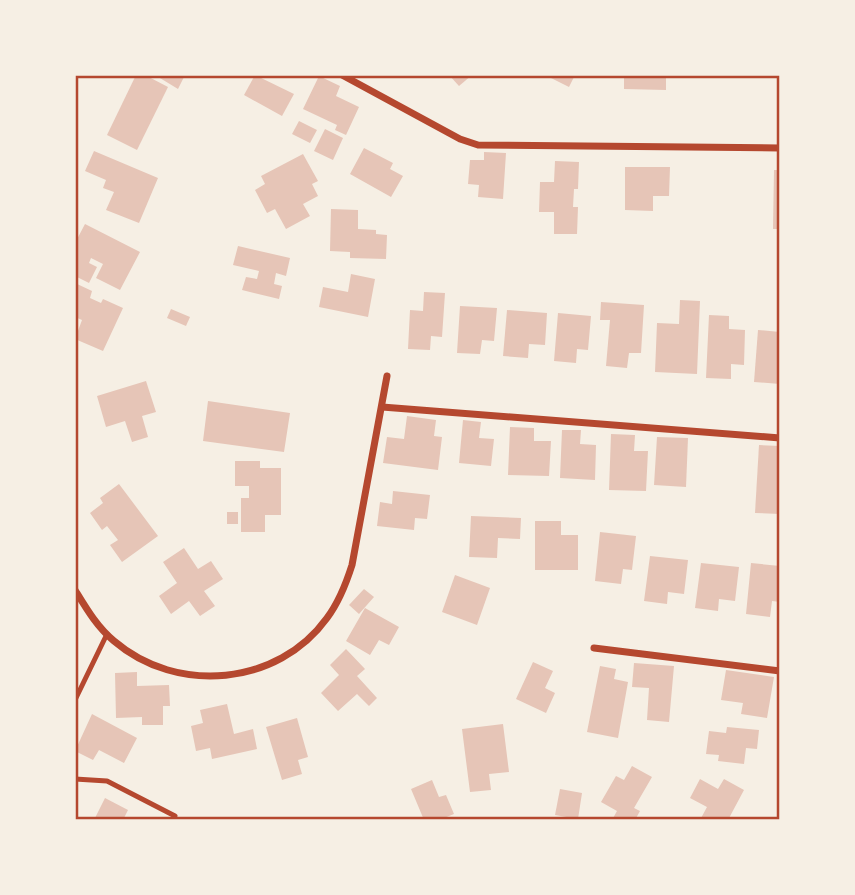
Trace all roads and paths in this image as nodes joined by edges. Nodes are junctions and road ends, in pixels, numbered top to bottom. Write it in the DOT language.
graph roads {
  1 [pos="342,75"];
  2 [pos="780,148"];
  3 [pos="387,376"];
  4 [pos="382,407"];
  5 [pos="780,438"];
  6 [pos="75,590"];
  7 [pos="107,634"];
  8 [pos="594,648"];
  9 [pos="780,671"];
  10 [pos="75,700"];
  11 [pos="75,779"];
  12 [pos="176,816"];
  1 -- 2 [label="street"];
  3 -- 4 [label="street"];
  4 -- 5 [label="street"];
  4 -- 7 [label="street"];
  6 -- 7 [label="street"];
  7 -- 10 [label="lane"];
  8 -- 9 [label="street"];
  11 -- 12 [label="lane"];
}
